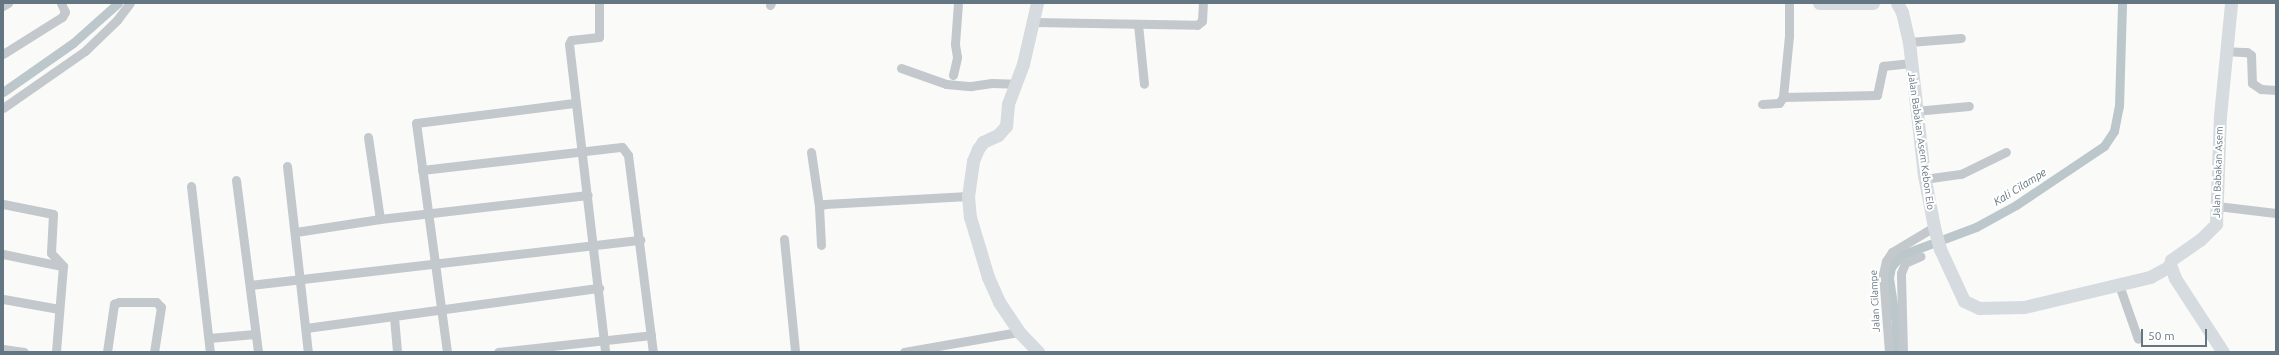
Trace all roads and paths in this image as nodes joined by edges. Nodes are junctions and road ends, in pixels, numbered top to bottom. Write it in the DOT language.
graph roads {
  1 [pos="8,3"];
  2 [pos="61,3"];
  3 [pos="130,3"];
  4 [pos="600,3"];
  5 [pos="958,3"];
  6 [pos="1037,3"];
  7 [pos="1203,3"];
  8 [pos="1789,3"];
  9 [pos="1819,3"];
  10 [pos="1873,3"];
  11 [pos="1896,3"];
  12 [pos="2231,3"];
  13 [pos="3,6"];
  14 [pos="1033,22"];
  15 [pos="1138,24"];
  16 [pos="1961,38"];
  17 [pos="1909,42"];
  18 [pos="2225,51"];
  19 [pos="3,54"];
  20 [pos="1910,63"];
  21 [pos="901,68"];
  22 [pos="953,75"];
  23 [pos="1015,84"];
  24 [pos="1144,84"];
  25 [pos="2276,90"];
  26 [pos="1783,97"];
  27 [pos="574,103"];
  28 [pos="1762,104"];
  29 [pos="1969,106"];
  30 [pos="3,108"];
  31 [pos="1915,111"];
  32 [pos="368,137"];
  33 [pos="581,150"];
  34 [pos="810,152"];
  35 [pos="2006,152"];
  36 [pos="287,166"];
  37 [pos="422,170"];
  38 [pos="1924,179"];
  39 [pos="236,180"];
  40 [pos="191,186"];
  41 [pos="588,195"];
  42 [pos="968,196"];
  43 [pos="3,204"];
  44 [pos="819,206"];
  45 [pos="2217,206"];
  46 [pos="2276,213"];
  47 [pos="428,214"];
  48 [pos="380,219"];
  49 [pos="296,232"];
  50 [pos="1936,236"];
  51 [pos="784,239"];
  52 [pos="640,240"];
  53 [pos="821,245"];
  54 [pos="592,246"];
  55 [pos="3,254"];
  56 [pos="1921,256"];
  57 [pos="434,263"];
  58 [pos="62,266"];
  59 [pos="2170,266"];
  60 [pos="302,280"];
  61 [pos="250,285"];
  62 [pos="2119,285"];
  63 [pos="599,288"];
  64 [pos="3,299"];
  65 [pos="60,309"];
  66 [pos="441,311"];
  67 [pos="394,316"];
  68 [pos="306,328"];
  69 [pos="1019,332"];
  70 [pos="255,334"];
  71 [pos="651,335"];
  72 [pos="209,338"];
  73 [pos="2138,339"];
  74 [pos="604,341"];
  75 [pos="3,348"];
  76 [pos="24,352"];
  77 [pos="56,352"];
  78 [pos="107,352"];
  79 [pos="154,352"];
  80 [pos="210,352"];
  81 [pos="258,352"];
  82 [pos="308,352"];
  83 [pos="397,352"];
  84 [pos="447,352"];
  85 [pos="498,352"];
  86 [pos="605,352"];
  87 [pos="653,352"];
  88 [pos="795,352"];
  89 [pos="904,352"];
  90 [pos="1038,352"];
  91 [pos="1889,352"];
  92 [pos="1903,352"];
  93 [pos="2223,352"];
  1 -- 13 [label="street"];
  2 -- 19 [label="street"];
  3 -- 30 [label="street"];
  4 -- 27 [label="street"];
  5 -- 22 [label="street"];
  6 -- 14 [label="street"];
  7 -- 15 [label="street"];
  8 -- 26 [label="street"];
  9 -- 10 [label="street"];
  11 -- 17 [label="street, Jalan Babakan Asem Kebon Elo"];
  12 -- 18 [label="street, Jalan Babakan Asem"];
  14 -- 15 [label="street"];
  14 -- 23 [label="street"];
  15 -- 24 [label="street"];
  16 -- 17 [label="street"];
  17 -- 20 [label="street, Jalan Babakan Asem Kebon Elo"];
  18 -- 25 [label="street"];
  18 -- 45 [label="street, Jalan Babakan Asem"];
  20 -- 26 [label="street"];
  20 -- 31 [label="street, Jalan Babakan Asem Kebon Elo"];
  21 -- 23 [label="street"];
  23 -- 42 [label="street"];
  26 -- 28 [label="street"];
  27 -- 33 [label="street"];
  27 -- 37 [label="street"];
  29 -- 31 [label="street"];
  31 -- 38 [label="street, Jalan Babakan Asem Kebon Elo"];
  32 -- 48 [label="street"];
  33 -- 37 [label="street"];
  33 -- 41 [label="street"];
  33 -- 52 [label="street"];
  34 -- 44 [label="street"];
  35 -- 38 [label="street"];
  36 -- 49 [label="street"];
  37 -- 47 [label="street"];
  38 -- 50 [label="street, Jalan Babakan Asem Kebon Elo"];
  39 -- 61 [label="street"];
  40 -- 72 [label="street"];
  41 -- 47 [label="street"];
  41 -- 54 [label="street"];
  42 -- 44 [label="street"];
  42 -- 69 [label="street"];
  43 -- 58 [label="street"];
  44 -- 53 [label="street"];
  45 -- 46 [label="street"];
  45 -- 59 [label="street, Jalan Babakan Asem"];
  47 -- 48 [label="street"];
  47 -- 57 [label="street"];
  48 -- 49 [label="street"];
  49 -- 60 [label="street"];
  50 -- 62 [label="street, Jalan Babakan Asem Kebon Elo"];
  50 -- 91 [label="street, Jalan Cilampe"];
  51 -- 88 [label="street"];
  52 -- 54 [label="street"];
  52 -- 71 [label="street"];
  54 -- 57 [label="street"];
  54 -- 63 [label="street"];
  55 -- 58 [label="street"];
  56 -- 92 [label="street"];
  57 -- 60 [label="street"];
  57 -- 66 [label="street"];
  58 -- 65 [label="street"];
  59 -- 62 [label="street, Jalan Babakan Asem Kebon Elo"];
  59 -- 93 [label="street"];
  60 -- 61 [label="street"];
  60 -- 68 [label="street"];
  61 -- 70 [label="street"];
  62 -- 73 [label="street"];
  63 -- 66 [label="street"];
  63 -- 74 [label="street"];
  64 -- 65 [label="street"];
  65 -- 77 [label="street"];
  66 -- 67 [label="street"];
  66 -- 84 [label="street"];
  67 -- 68 [label="street"];
  67 -- 83 [label="street"];
  68 -- 82 [label="street"];
  69 -- 89 [label="street"];
  69 -- 90 [label="street"];
  70 -- 72 [label="street"];
  70 -- 81 [label="street"];
  71 -- 74 [label="street"];
  71 -- 87 [label="street"];
  72 -- 80 [label="street"];
  74 -- 85 [label="street"];
  74 -- 86 [label="street"];
  75 -- 76 [label="street"];
  78 -- 79 [label="street"];
}
